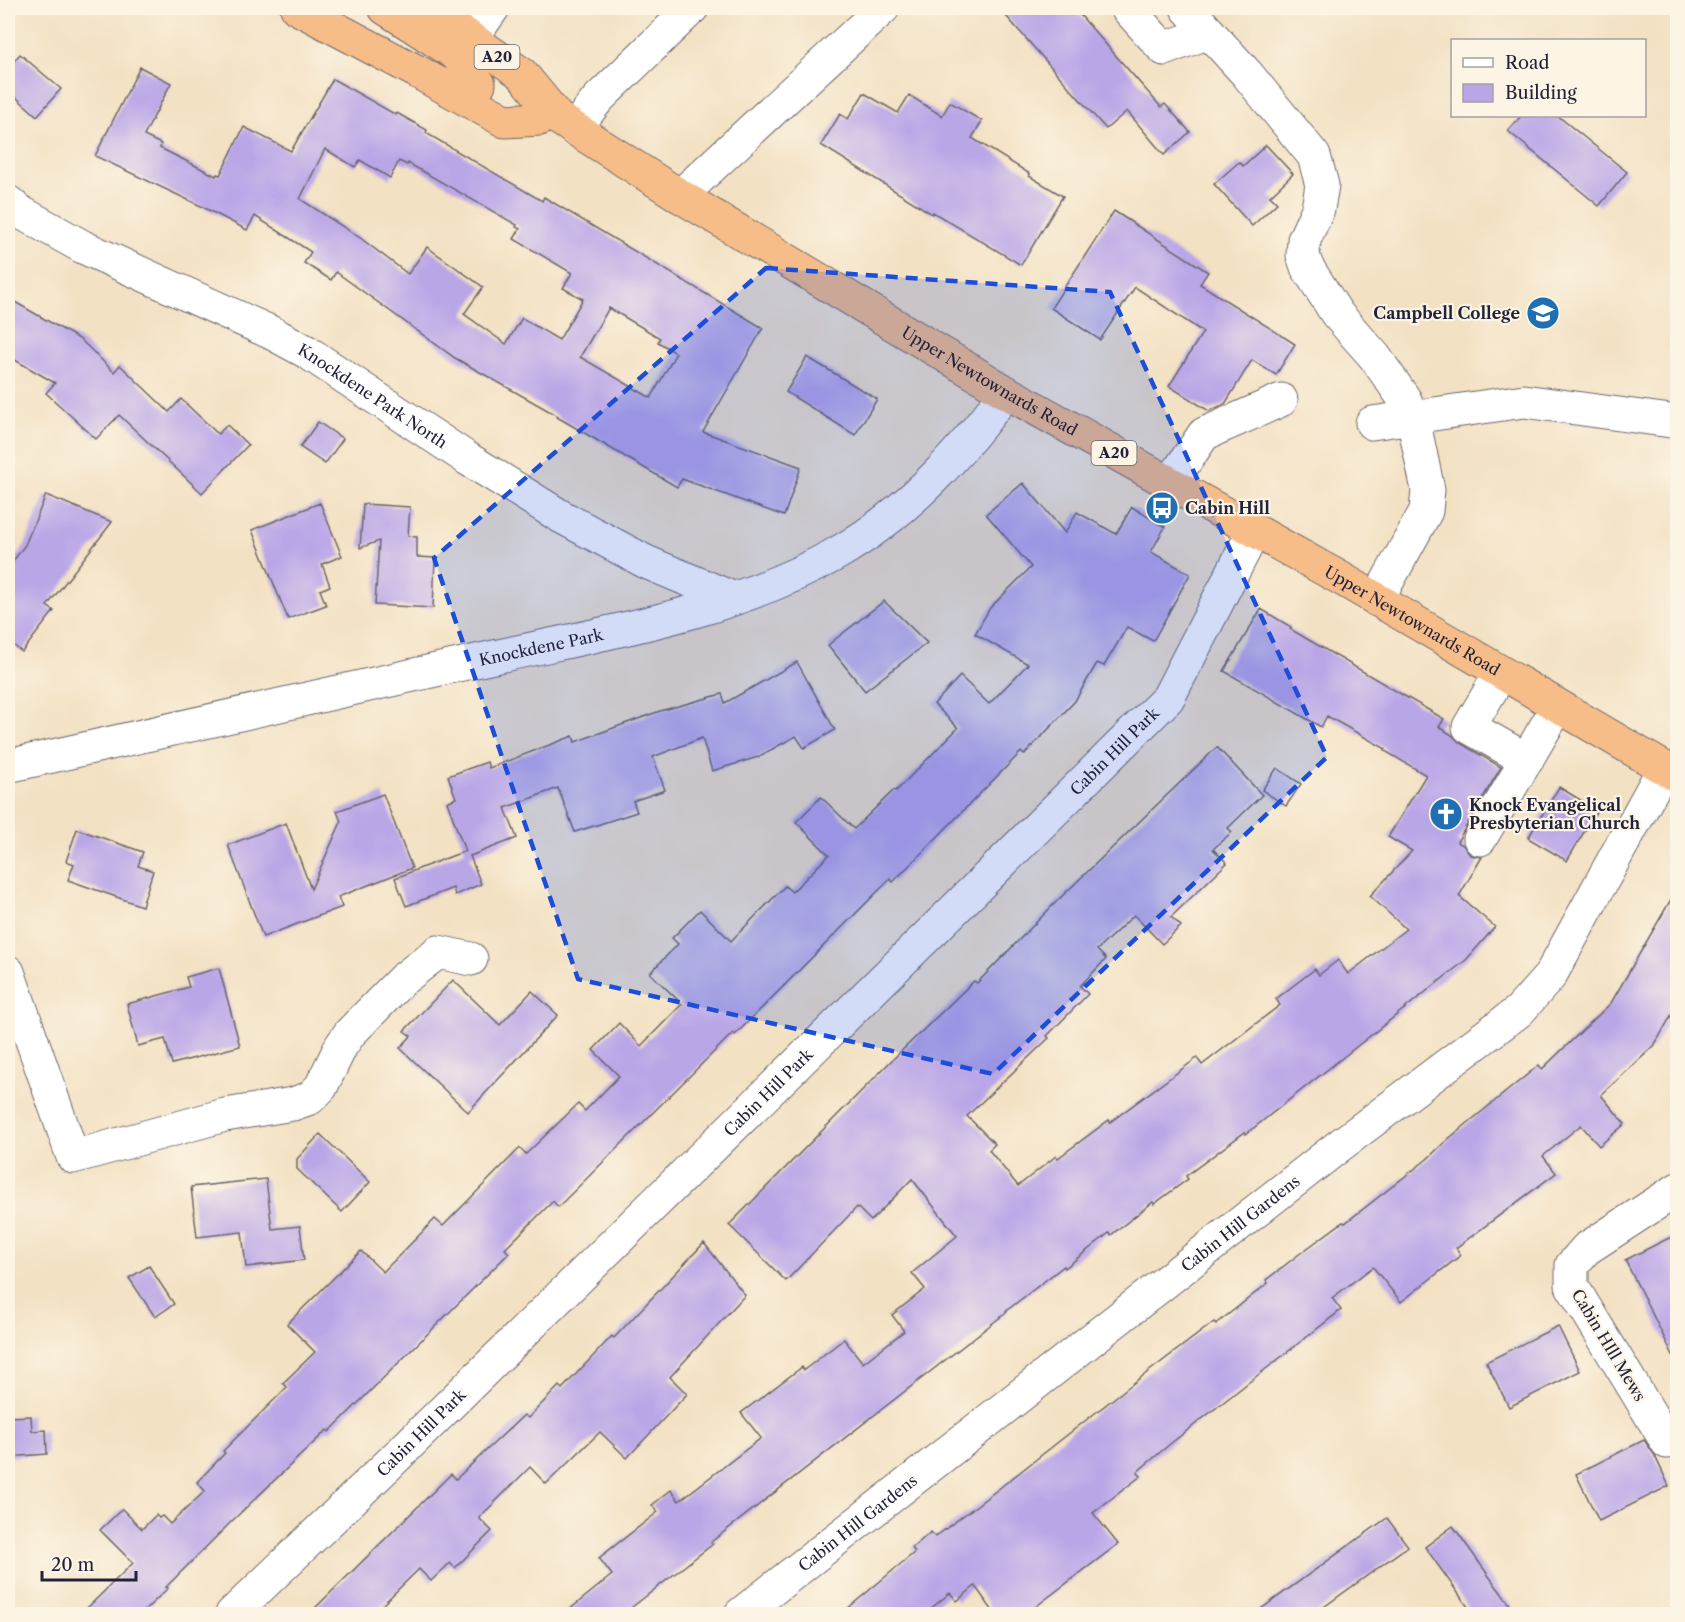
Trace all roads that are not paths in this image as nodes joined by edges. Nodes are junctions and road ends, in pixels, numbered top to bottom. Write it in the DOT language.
graph roads {
  1 [pos="297,8"];
  2 [pos="343,8"];
  3 [pos="386,8"];
  4 [pos="427,8"];
  5 [pos="493,8"];
  6 [pos="692,8"];
  7 [pos="883,8"];
  8 [pos="1127,8"];
  9 [pos="1187,8"];
  10 [pos="1209,32"];
  11 [pos="471,39"];
  12 [pos="479,84"];
  13 [pos="557,122"];
  14 [pos="680,196"];
  15 [pos="8,202"];
  16 [pos="1006,392"];
  17 [pos="1281,400"];
  18 [pos="1411,417"];
  19 [pos="1677,422"];
  20 [pos="1372,423"];
  21 [pos="1169,485"];
  22 [pos="1254,531"];
  23 [pos="732,598"];
  24 [pos="1377,600"];
  25 [pos="1501,673"];
  26 [pos="1558,706"];
  27 [pos="1527,760"];
  28 [pos="8,766"];
  29 [pos="1671,772"];
  30 [pos="1480,839"];
  31 [pos="471,959"];
  32 [pos="8,972"];
  33 [pos="1677,1190"];
  34 [pos="1667,1442"];
  35 [pos="232,1614"];
  36 [pos="741,1614"];
  1 -- 13 [label="highway"];
  2 -- 12 [label="highway, Upper Newtownards Road / A20"];
  3 -- 12 [label="highway"];
  4 -- 11 [label="highway, Upper Newtownards Road / A20"];
  5 -- 11 [label="street"];
  6 -- 13 [label="street"];
  7 -- 14 [label="street"];
  8 -- 10 [label="street"];
  9 -- 10 [label="street"];
  10 -- 18 [label="street"];
  11 -- 13 [label="highway, Upper Newtownards Road / A20"];
  12 -- 13 [label="highway, Upper Newtownards Road / A20"];
  13 -- 14 [label="highway, Upper Newtownards Road / A20"];
  14 -- 16 [label="highway, Upper Newtownards Road / A20"];
  15 -- 23 [label="street, Knockdene Park North"];
  16 -- 21 [label="highway, Upper Newtownards Road / A20"];
  16 -- 23 [label="street, Knockdene Park"];
  17 -- 21 [label="street"];
  18 -- 19 [label="street"];
  18 -- 20 [label="street"];
  18 -- 24 [label="street"];
  21 -- 22 [label="highway, Upper Newtownards Road / A20"];
  22 -- 24 [label="highway, Upper Newtownards Road / A20"];
  22 -- 35 [label="street, Cabin Hill Park"];
  23 -- 28 [label="street, Knockdene Park"];
  24 -- 25 [label="highway, Upper Newtownards Road / A20"];
  25 -- 26 [label="highway, Upper Newtownards Road / A20"];
  25 -- 27 [label="street"];
  26 -- 27 [label="street"];
  26 -- 29 [label="highway, Upper Newtownards Road / A20"];
  27 -- 30 [label="street"];
  29 -- 36 [label="street, Cabin Hill Gardens"];
  31 -- 32 [label="street"];
  33 -- 34 [label="street, Cabin HIll Mews"];
}
